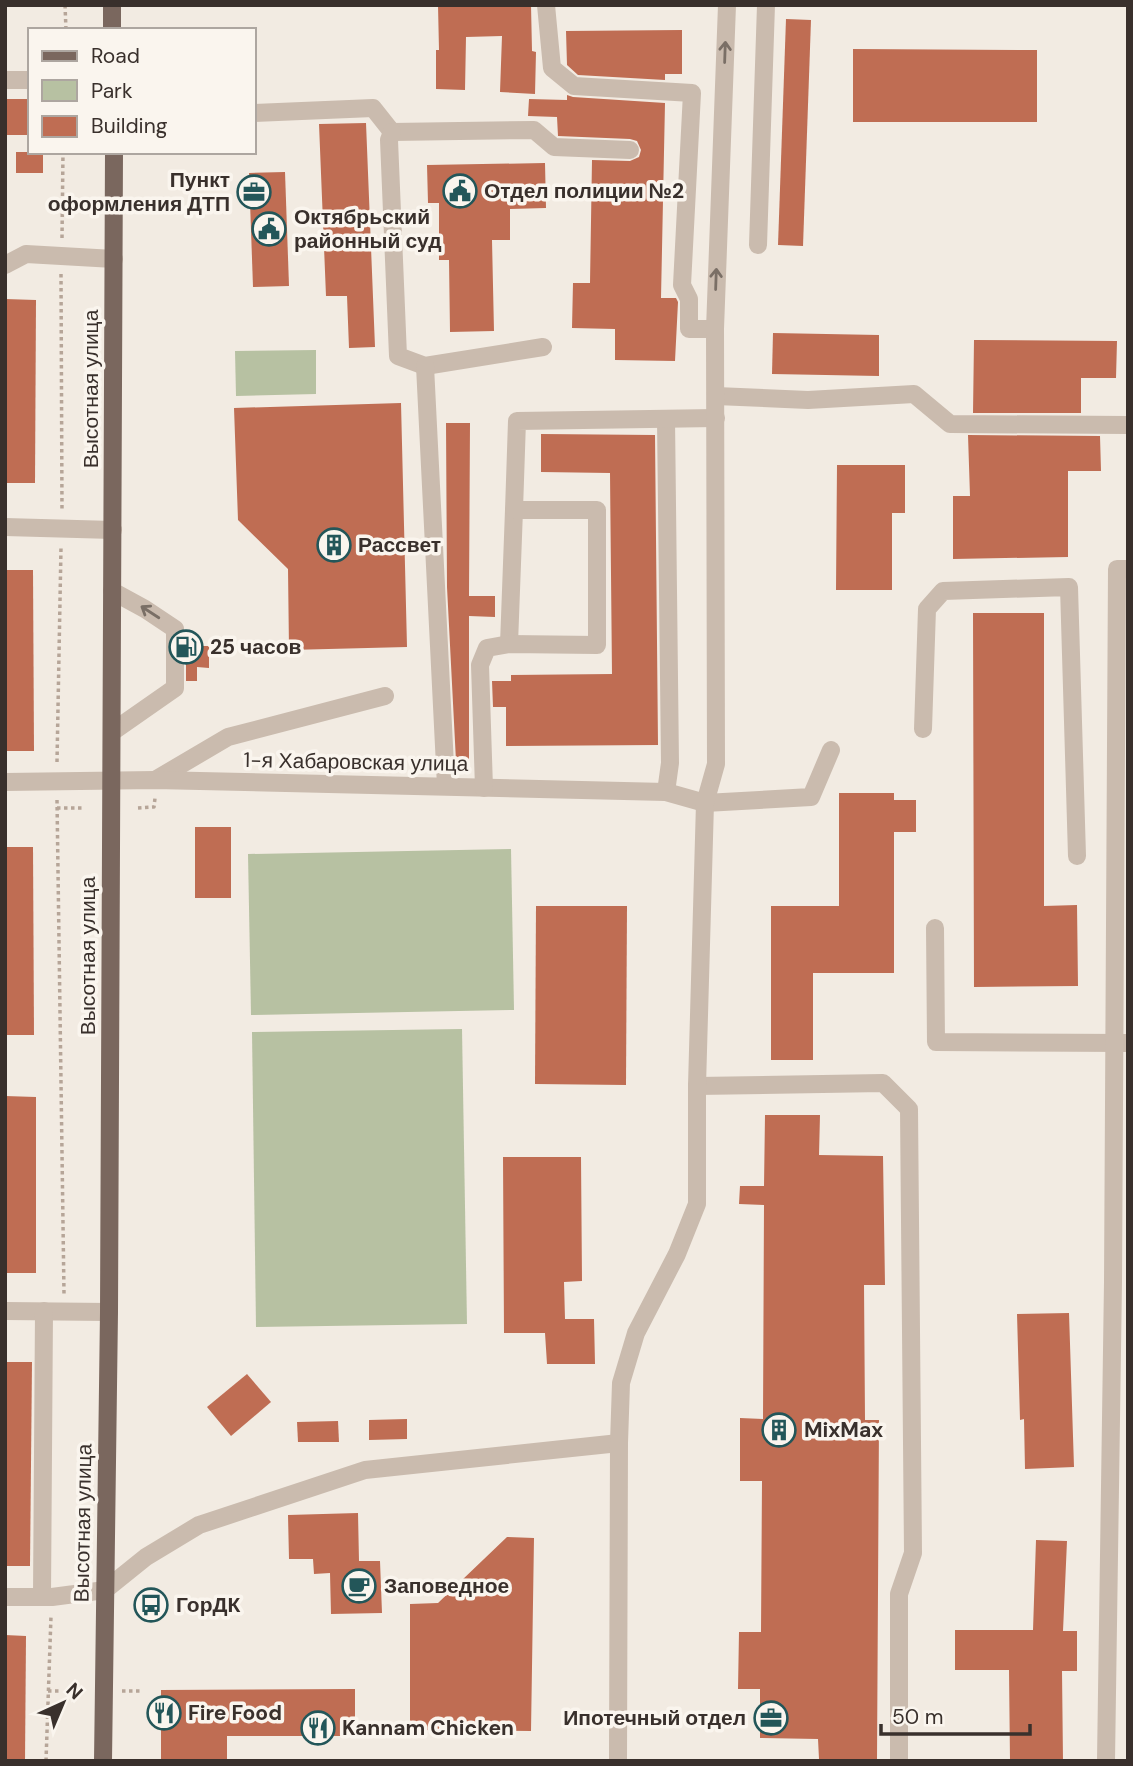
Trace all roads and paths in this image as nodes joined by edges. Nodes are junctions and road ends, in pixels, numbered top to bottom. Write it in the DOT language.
graph roads {
  1 [pos="65,5"];
  2 [pos="112,5"];
  3 [pos="164,5"];
  4 [pos="210,5"];
  5 [pos="546,5"];
  6 [pos="727,5"];
  7 [pos="766,5"];
  8 [pos="66,28"];
  9 [pos="112,28"];
  10 [pos="5,80"];
  11 [pos="28,80"];
  12 [pos="256,113"];
  13 [pos="393,132"];
  14 [pos="630,150"];
  15 [pos="63,154"];
  16 [pos="114,154"];
  17 [pos="758,245"];
  18 [pos="61,256"];
  19 [pos="114,259"];
  20 [pos="5,265"];
  21 [pos="715,329"];
  22 [pos="543,347"];
  23 [pos="425,366"];
  24 [pos="716,396"];
  25 [pos="716,418"];
  26 [pos="666,419"];
  27 [pos="1128,425"];
  28 [pos="514,510"];
  29 [pos="5,527"];
  30 [pos="62,530"];
  31 [pos="113,530"];
  32 [pos="1128,569"];
  33 [pos="113,591"];
  34 [pos="509,644"];
  35 [pos="384,696"];
  36 [pos="923,729"];
  37 [pos="112,732"];
  38 [pos="831,750"];
  39 [pos="57,762"];
  40 [pos="5,782"];
  41 [pos="111,782"];
  42 [pos="446,786"];
  43 [pos="484,788"];
  44 [pos="155,789"];
  45 [pos="666,792"];
  46 [pos="57,800"];
  47 [pos="705,803"];
  48 [pos="57,808"];
  49 [pos="83,808"];
  50 [pos="138,808"];
  51 [pos="1077,856"];
  52 [pos="935,928"];
  53 [pos="1120,1043"];
  54 [pos="697,1086"];
  55 [pos="5,1311"];
  56 [pos="44,1311"];
  57 [pos="65,1311"];
  58 [pos="109,1312"];
  59 [pos="619,1443"];
  60 [pos="105,1590"];
  61 [pos="47,1596"];
  62 [pos="5,1597"];
  63 [pos="48,1691"];
  64 [pos="59,1691"];
  65 [pos="122,1691"];
  66 [pos="143,1691"];
  67 [pos="46,1761"];
  68 [pos="103,1761"];
  69 [pos="618,1761"];
  70 [pos="899,1761"];
  71 [pos="1106,1761"];
  1 -- 8 [label="path"];
  2 -- 9 [label="main road"];
  3 -- 4 [label="path"];
  5 -- 21 [label="street"];
  21 -- 6 [label="street, one-way"];
  7 -- 17 [label="street"];
  10 -- 11 [label="street"];
  12 -- 13 [label="street"];
  13 -- 14 [label="street"];
  13 -- 23 [label="street"];
  15 -- 18 [label="path"];
  16 -- 19 [label="main road, Высотная улица"];
  18 -- 19 [label="street"];
  18 -- 20 [label="street"];
  18 -- 30 [label="path"];
  19 -- 31 [label="main road, Высотная улица"];
  21 -- 24 [label="street"];
  22 -- 23 [label="street"];
  23 -- 42 [label="street"];
  24 -- 25 [label="street"];
  24 -- 27 [label="street"];
  25 -- 26 [label="street"];
  25 -- 47 [label="street"];
  26 -- 28 [label="street"];
  26 -- 45 [label="street"];
  28 -- 34 [label="street"];
  28 -- 34 [label="street"];
  29 -- 30 [label="street"];
  30 -- 31 [label="street"];
  30 -- 39 [label="path"];
  31 -- 33 [label="main road, Высотная улица"];
  32 -- 53 [label="street"];
  33 -- 37 [label="main road, Высотная улица"];
  37 -- 33 [label="street, one-way"];
  34 -- 43 [label="street"];
  35 -- 44 [label="street"];
  36 -- 51 [label="street"];
  37 -- 41 [label="main road, Высотная улица"];
  38 -- 47 [label="street, 1-я Хабаровская улица"];
  40 -- 41 [label="street, 1-я Хабаровская улица"];
  41 -- 44 [label="street, 1-я Хабаровская улица"];
  41 -- 58 [label="main road, Высотная улица"];
  42 -- 43 [label="street, 1-я Хабаровская улица"];
  42 -- 44 [label="street, 1-я Хабаровская улица"];
  43 -- 45 [label="street, 1-я Хабаровская улица"];
  44 -- 50 [label="path"];
  45 -- 47 [label="street, 1-я Хабаровская улица"];
  46 -- 48 [label="path"];
  47 -- 54 [label="street"];
  48 -- 49 [label="path"];
  48 -- 57 [label="path"];
  52 -- 53 [label="street"];
  53 -- 71 [label="street"];
  54 -- 59 [label="street"];
  54 -- 70 [label="street"];
  55 -- 56 [label="street"];
  56 -- 57 [label="street"];
  56 -- 61 [label="street"];
  57 -- 58 [label="street"];
  58 -- 60 [label="main road, Высотная улица"];
  59 -- 60 [label="street"];
  59 -- 69 [label="street"];
  60 -- 61 [label="street"];
  60 -- 68 [label="main road, Высотная улица"];
  61 -- 62 [label="street"];
  61 -- 63 [label="path"];
  63 -- 64 [label="path"];
  63 -- 67 [label="path"];
  65 -- 66 [label="path"];
}
